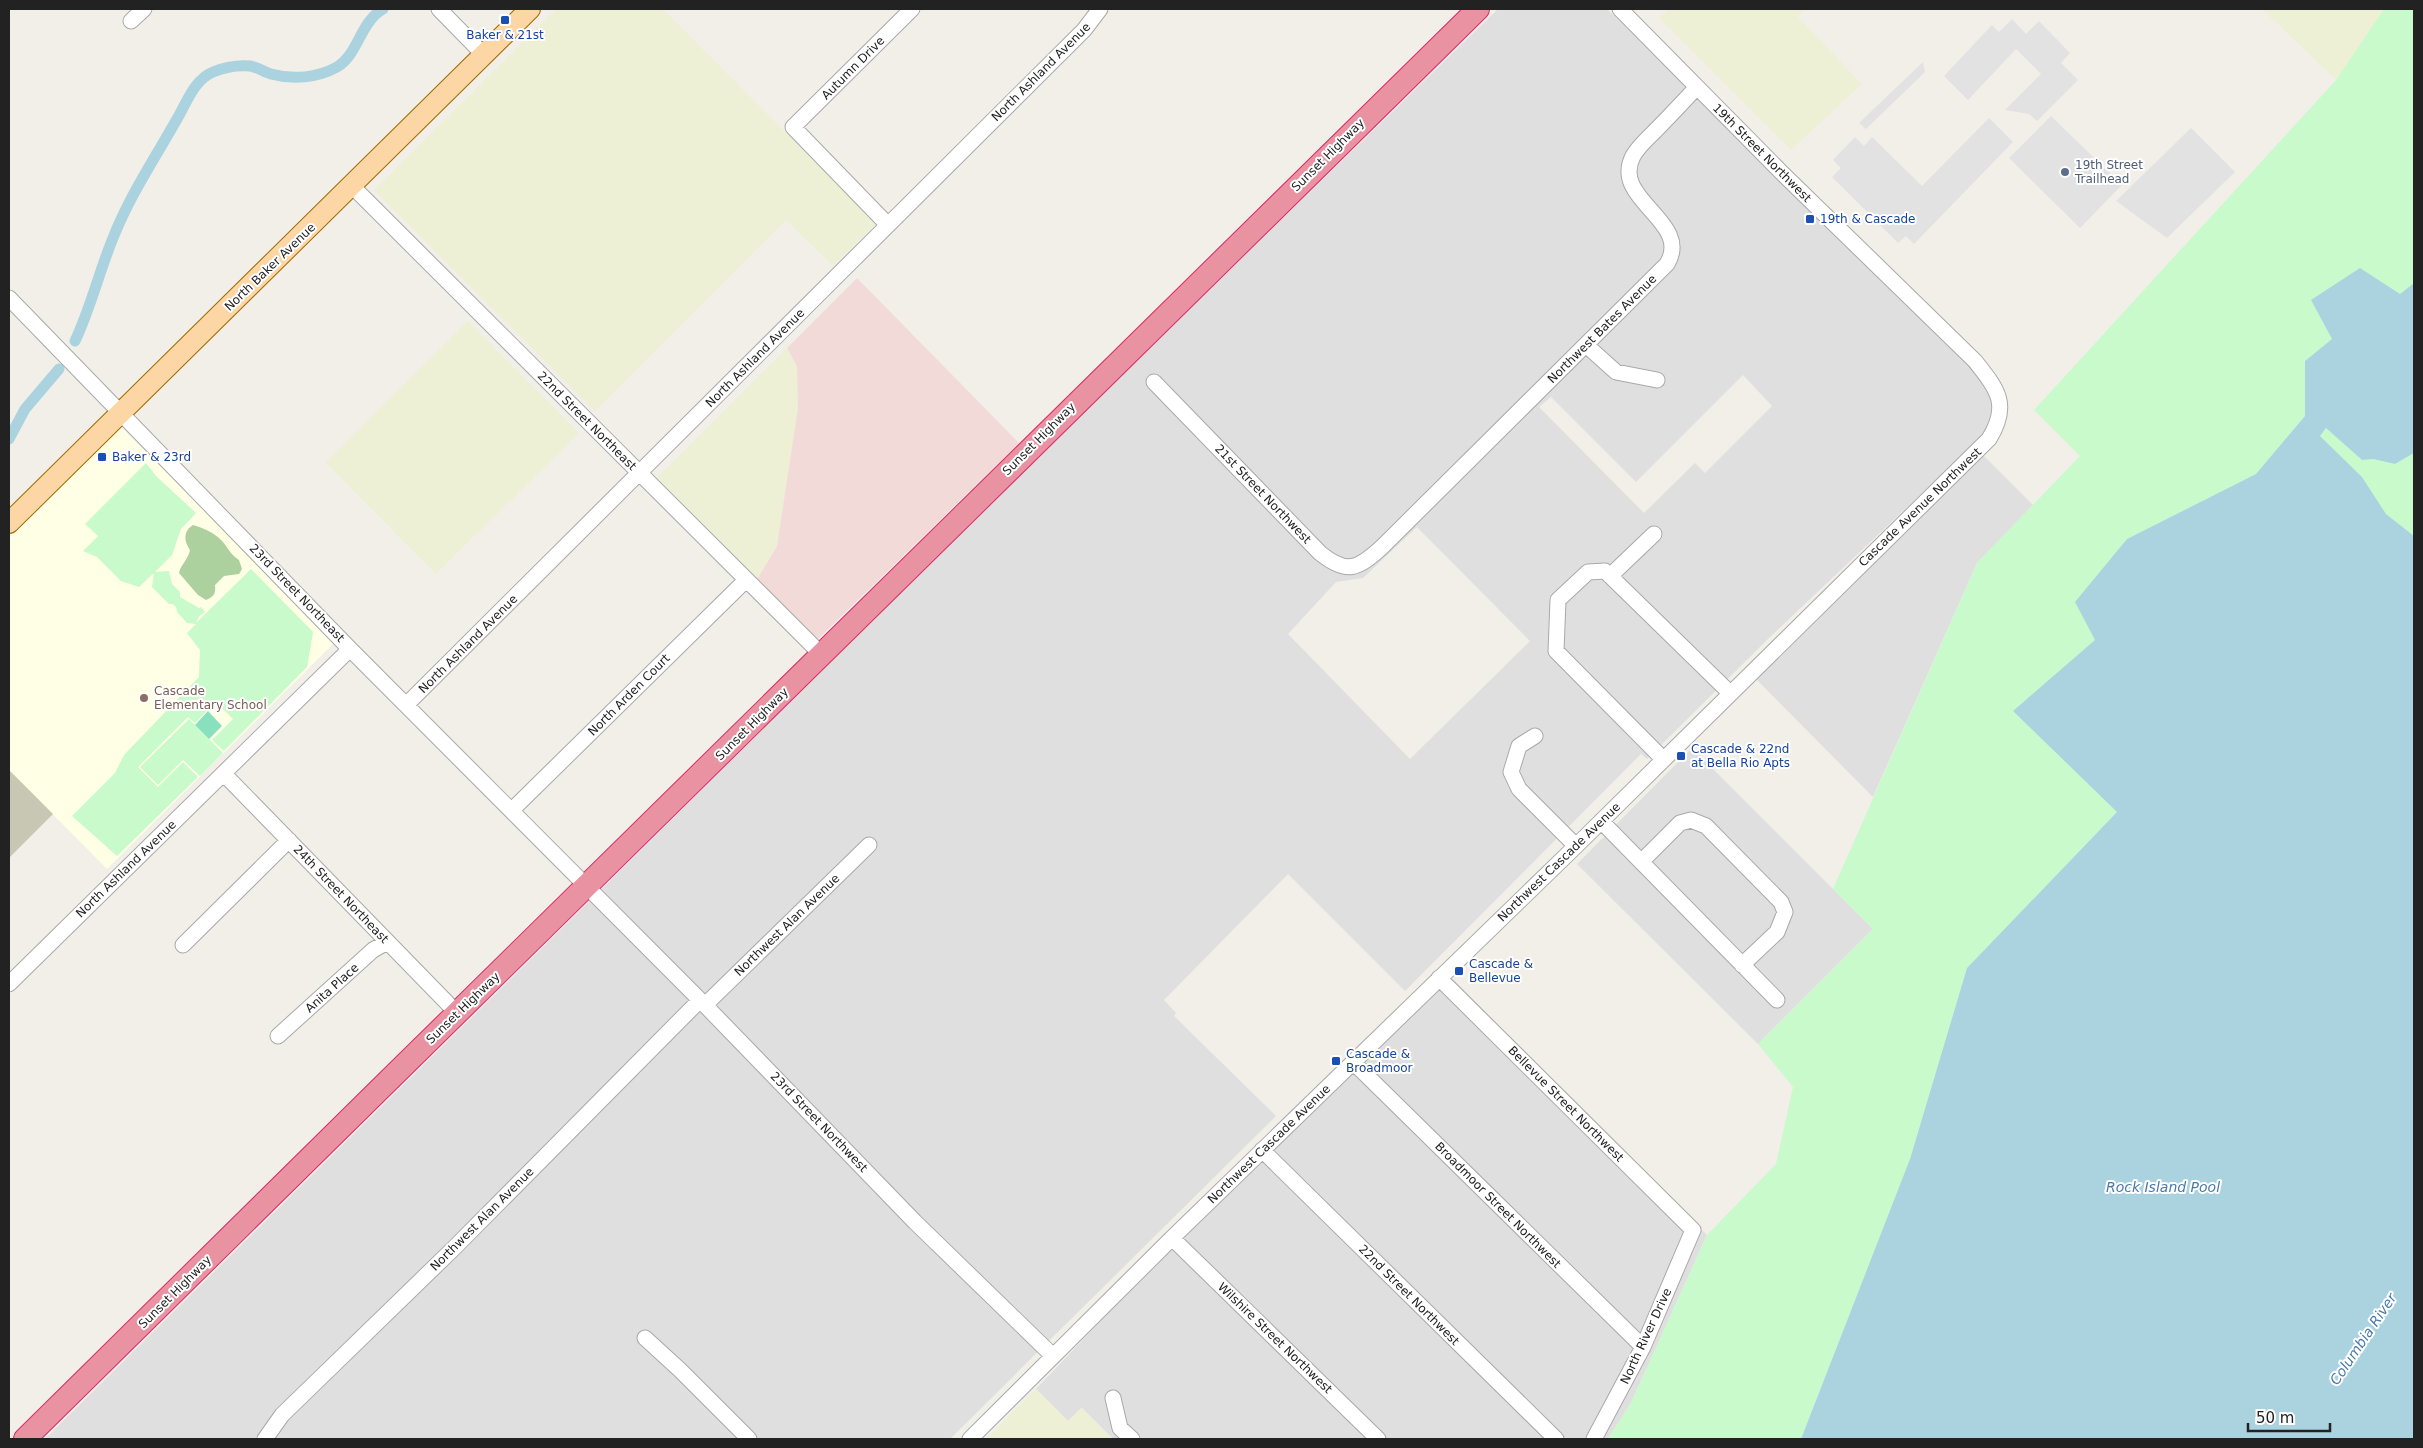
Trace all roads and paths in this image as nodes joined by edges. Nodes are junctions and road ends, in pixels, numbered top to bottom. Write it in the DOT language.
graph roads {
  1 [pos="144,9"];
  2 [pos="439,9"];
  3 [pos="530,9"];
  4 [pos="912,9"];
  5 [pos="1100,9"];
  6 [pos="1478,9"];
  7 [pos="1620,9"];
  8 [pos="132,21"];
  9 [pos="484,55"];
  10 [pos="1696,88"];
  11 [pos="352,186"];
  12 [pos="888,224"];
  13 [pos="9,298"];
  14 [pos="1586,345"];
  15 [pos="1657,380"];
  16 [pos="1154,382"];
  17 [pos="2002,408"];
  18 [pos="121,410"];
  19 [pos="639,473"];
  20 [pos="9,523"];
  21 [pos="1654,534"];
  22 [pos="1382,547"];
  23 [pos="1610,576"];
  24 [pos="746,580"];
  25 [pos="1826,598"];
  26 [pos="350,649"];
  27 [pos="822,655"];
  28 [pos="1730,693"];
  29 [pos="407,704"];
  30 [pos="1535,736"];
  31 [pos="1663,759"];
  32 [pos="224,774"];
  33 [pos="512,810"];
  34 [pos="1600,821"];
  35 [pos="289,840"];
  36 [pos="869,844"];
  37 [pos="1576,846"];
  38 [pos="1641,862"];
  39 [pos="587,887"];
  40 [pos="387,942"];
  41 [pos="183,945"];
  42 [pos="1742,965"];
  43 [pos="1439,978"];
  44 [pos="9,984"];
  45 [pos="1777,1000"];
  46 [pos="702,1002"];
  47 [pos="457,1013"];
  48 [pos="278,1036"];
  49 [pos="1353,1062"];
  50 [pos="1262,1150"];
  51 [pos="1693,1230"];
  52 [pos="1172,1238"];
  53 [pos="644,1338"];
  54 [pos="1643,1347"];
  55 [pos="1053,1356"];
  56 [pos="1113,1398"];
  57 [pos="25,1439"];
  58 [pos="265,1439"];
  59 [pos="749,1439"];
  60 [pos="970,1439"];
  61 [pos="1132,1439"];
  62 [pos="1378,1439"];
  63 [pos="1556,1439"];
  64 [pos="1594,1439"];
  1 -- 8 [label="street"];
  2 -- 9 [label="street"];
  3 -- 9 [label="main road, North Baker Avenue"];
  4 -- 12 [label="street, Autumn Drive"];
  5 -- 12 [label="street, North Ashland Avenue"];
  6 -- 27 [label="highway, Sunset Highway"];
  7 -- 10 [label="street, 19th Street Northwest"];
  9 -- 11 [label="main road, North Baker Avenue"];
  10 -- 14 [label="street, Northwest Bates Avenue"];
  10 -- 17 [label="street, 19th Street Northwest"];
  11 -- 18 [label="main road, North Baker Avenue"];
  11 -- 19 [label="street, 22nd Street Northeast"];
  12 -- 19 [label="street, North Ashland Avenue"];
  13 -- 18 [label="street, 23rd Street Northeast"];
  14 -- 15 [label="street"];
  14 -- 22 [label="street, Northwest Bates Avenue"];
  16 -- 22 [label="street, 21st Street Northwest"];
  17 -- 25 [label="street, Cascade Avenue Northwest"];
  18 -- 20 [label="main road, North Baker Avenue"];
  18 -- 26 [label="street, 23rd Street Northeast"];
  19 -- 24 [label="street, 22nd Street Northeast"];
  19 -- 29 [label="street, North Ashland Avenue"];
  21 -- 23 [label="street"];
  23 -- 28 [label="street"];
  23 -- 31 [label="street"];
  24 -- 27 [label="street, 22nd Street Northeast"];
  24 -- 33 [label="street, North Arden Court"];
  25 -- 28 [label="street, Northwest Cascade Avenue"];
  26 -- 29 [label="street, 23rd Street Northeast"];
  26 -- 32 [label="street, North Ashland Avenue"];
  27 -- 39 [label="highway, Sunset Highway"];
  28 -- 31 [label="street, Northwest Cascade Avenue"];
  29 -- 33 [label="street, 23rd Street Northeast"];
  30 -- 37 [label="street"];
  31 -- 34 [label="street, Northwest Cascade Avenue"];
  32 -- 35 [label="street, 24th Street Northeast"];
  32 -- 44 [label="street, North Ashland Avenue"];
  33 -- 39 [label="street, 23rd Street Northeast"];
  34 -- 37 [label="street, Northwest Cascade Avenue"];
  34 -- 38 [label="street"];
  35 -- 40 [label="street, 24th Street Northeast"];
  35 -- 41 [label="street"];
  36 -- 46 [label="street, Northwest Alan Avenue"];
  37 -- 43 [label="street, Northwest Cascade Avenue"];
  38 -- 42 [label="street"];
  38 -- 42 [label="street"];
  39 -- 46 [label="street, 23rd Street Northwest"];
  39 -- 47 [label="highway, Sunset Highway"];
  40 -- 47 [label="street, 24th Street Northeast"];
  40 -- 48 [label="street, Anita Place"];
  42 -- 45 [label="street"];
  43 -- 49 [label="street, Northwest Cascade Avenue"];
  43 -- 51 [label="street, Bellevue Street Northwest"];
  46 -- 55 [label="street, 23rd Street Northwest"];
  46 -- 58 [label="street, Northwest Alan Avenue"];
  47 -- 57 [label="highway, Sunset Highway"];
  49 -- 50 [label="street, Northwest Cascade Avenue"];
  49 -- 54 [label="street, Broadmoor Street Northwest"];
  50 -- 52 [label="street, Northwest Cascade Avenue"];
  50 -- 63 [label="street, 22nd Street Northwest"];
  51 -- 54 [label="street, North River Drive"];
  52 -- 55 [label="street, Northwest Cascade Avenue"];
  52 -- 62 [label="street, Wilshire Street Northwest"];
  53 -- 59 [label="street"];
  54 -- 64 [label="street, North River Drive"];
  55 -- 60 [label="street, Northwest Cascade Avenue"];
  56 -- 61 [label="street"];
}
